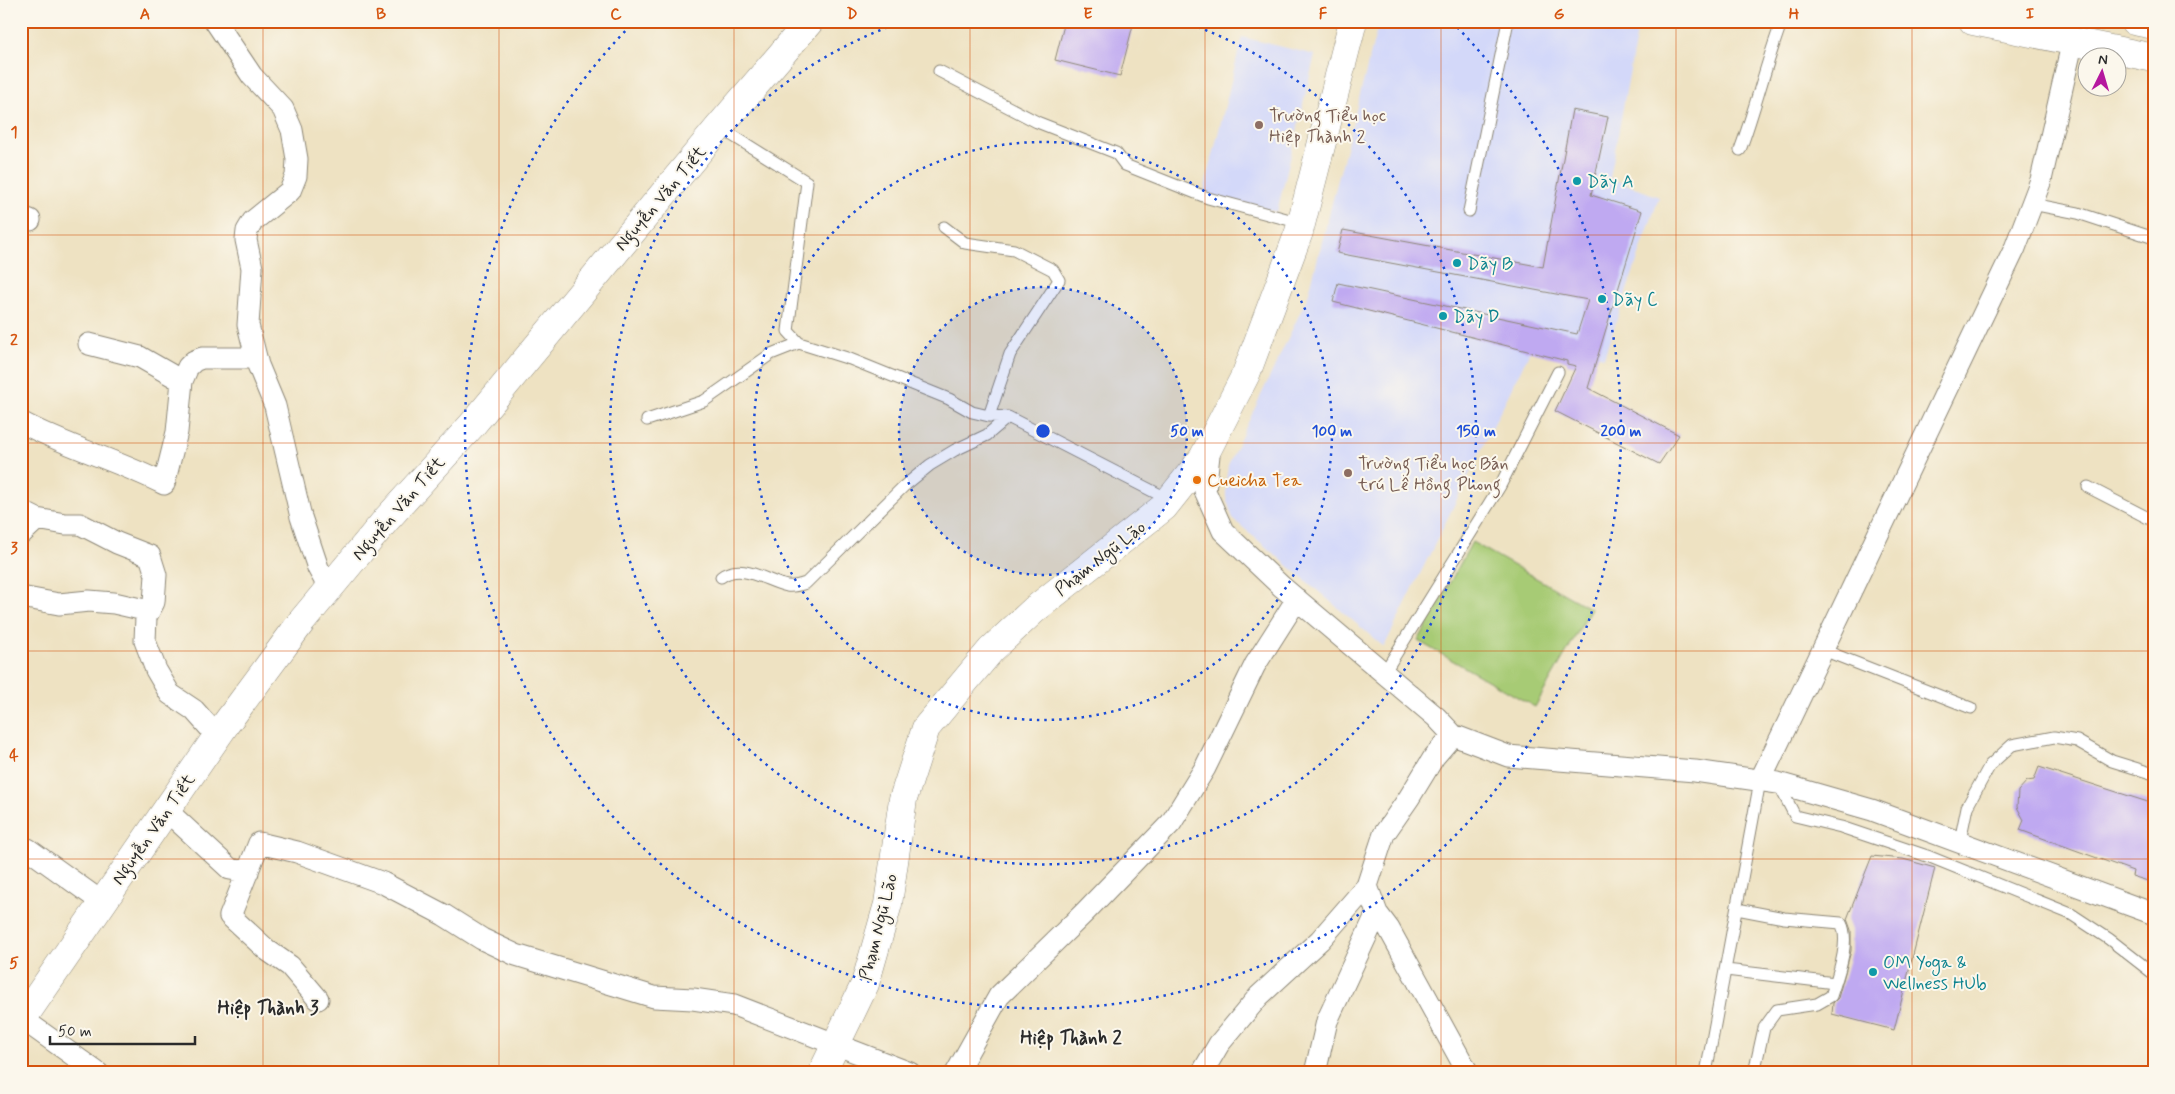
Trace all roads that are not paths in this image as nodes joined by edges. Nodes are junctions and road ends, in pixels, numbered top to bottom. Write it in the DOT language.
graph roads {
  1 [pos="214,21"];
  2 [pos="810,21"];
  3 [pos="1353,21"];
  4 [pos="1508,21"];
  5 [pos="1782,21"];
  6 [pos="1973,21"];
  7 [pos="2134,21"];
  8 [pos="2154,25"];
  9 [pos="2073,40"];
  10 [pos="2154,58"];
  11 [pos="939,71"];
  12 [pos="719,127"];
  13 [pos="1740,150"];
  14 [pos="2032,204"];
  15 [pos="1469,211"];
  16 [pos="1301,223"];
  17 [pos="944,227"];
  18 [pos="2154,238"];
  19 [pos="799,343"];
  20 [pos="89,344"];
  21 [pos="256,358"];
  22 [pos="1558,372"];
  23 [pos="182,381"];
  24 [pos="988,416"];
  25 [pos="1008,417"];
  26 [pos="647,420"];
  27 [pos="21,422"];
  28 [pos="1210,443"];
  29 [pos="2088,487"];
  30 [pos="1170,500"];
  31 [pos="29,515"];
  32 [pos="2154,521"];
  33 [pos="21,534"];
  34 [pos="721,577"];
  35 [pos="329,588"];
  36 [pos="21,598"];
  37 [pos="1297,599"];
  38 [pos="149,611"];
  39 [pos="1823,650"];
  40 [pos="1384,674"];
  41 [pos="1971,708"];
  42 [pos="1453,735"];
  43 [pos="218,737"];
  44 [pos="2154,774"];
  45 [pos="1769,782"];
  46 [pos="166,810"];
  47 [pos="1960,841"];
  48 [pos="28,849"];
  49 [pos="248,872"];
  50 [pos="1367,886"];
  51 [pos="102,903"];
  52 [pos="1737,909"];
  53 [pos="1376,913"];
  54 [pos="2154,914"];
  55 [pos="1726,970"];
  56 [pos="2154,974"];
  57 [pos="1835,983"];
  58 [pos="318,999"];
  59 [pos="22,1019"];
  60 [pos="836,1044"];
  61 [pos="98,1073"];
  62 [pos="822,1073"];
  63 [pos="910,1073"];
  64 [pos="956,1073"];
  65 [pos="1202,1073"];
  66 [pos="1315,1073"];
  67 [pos="1468,1073"];
  68 [pos="1706,1073"];
  69 [pos="1754,1073"];
  1 -- 21 [label="street"];
  2 -- 12 [label="main road, Nguyễn Văn Tiết"];
  3 -- 16 [label="main road, Phạm Ngũ Lão"];
  4 -- 15 [label="lane"];
  5 -- 13 [label="lane"];
  6 -- 9 [label="main road"];
  7 -- 8 [label="main road"];
  9 -- 10 [label="main road"];
  9 -- 14 [label="street"];
  11 -- 16 [label="lane"];
  12 -- 19 [label="lane"];
  12 -- 35 [label="main road, Nguyễn Văn Tiết"];
  14 -- 18 [label="lane"];
  14 -- 39 [label="street"];
  16 -- 28 [label="main road, Phạm Ngũ Lão"];
  17 -- 24 [label="lane"];
  19 -- 24 [label="lane"];
  19 -- 26 [label="lane"];
  20 -- 23 [label="street"];
  21 -- 23 [label="street"];
  21 -- 35 [label="street"];
  22 -- 40 [label="lane"];
  23 -- 27 [label="street"];
  24 -- 25 [label="lane"];
  25 -- 30 [label="lane"];
  25 -- 34 [label="lane"];
  28 -- 30 [label="main road, Phạm Ngũ Lão"];
  28 -- 37 [label="street"];
  29 -- 32 [label="lane"];
  30 -- 60 [label="main road, Phạm Ngũ Lão"];
  31 -- 33 [label="street"];
  31 -- 38 [label="street"];
  35 -- 43 [label="main road, Nguyễn Văn Tiết"];
  36 -- 38 [label="street"];
  37 -- 40 [label="street"];
  37 -- 64 [label="street"];
  38 -- 43 [label="street"];
  39 -- 41 [label="lane"];
  39 -- 45 [label="street"];
  40 -- 42 [label="street"];
  42 -- 45 [label="street"];
  42 -- 50 [label="street"];
  43 -- 46 [label="main road, Nguyễn Văn Tiết"];
  44 -- 47 [label="lane"];
  45 -- 47 [label="street"];
  45 -- 52 [label="lane"];
  45 -- 56 [label="lane"];
  46 -- 49 [label="street"];
  46 -- 51 [label="main road, Nguyễn Văn Tiết"];
  47 -- 54 [label="street"];
  48 -- 51 [label="street"];
  49 -- 58 [label="street"];
  49 -- 60 [label="street"];
  50 -- 53 [label="street"];
  50 -- 65 [label="street"];
  51 -- 59 [label="main road, Nguyễn Văn Tiết"];
  52 -- 55 [label="lane"];
  52 -- 57 [label="lane"];
  53 -- 66 [label="street"];
  53 -- 67 [label="street"];
  55 -- 57 [label="lane"];
  55 -- 68 [label="lane"];
  57 -- 69 [label="lane"];
  59 -- 61 [label="street"];
  60 -- 62 [label="main road, Phạm Ngũ Lão"];
  60 -- 63 [label="street"];
}
